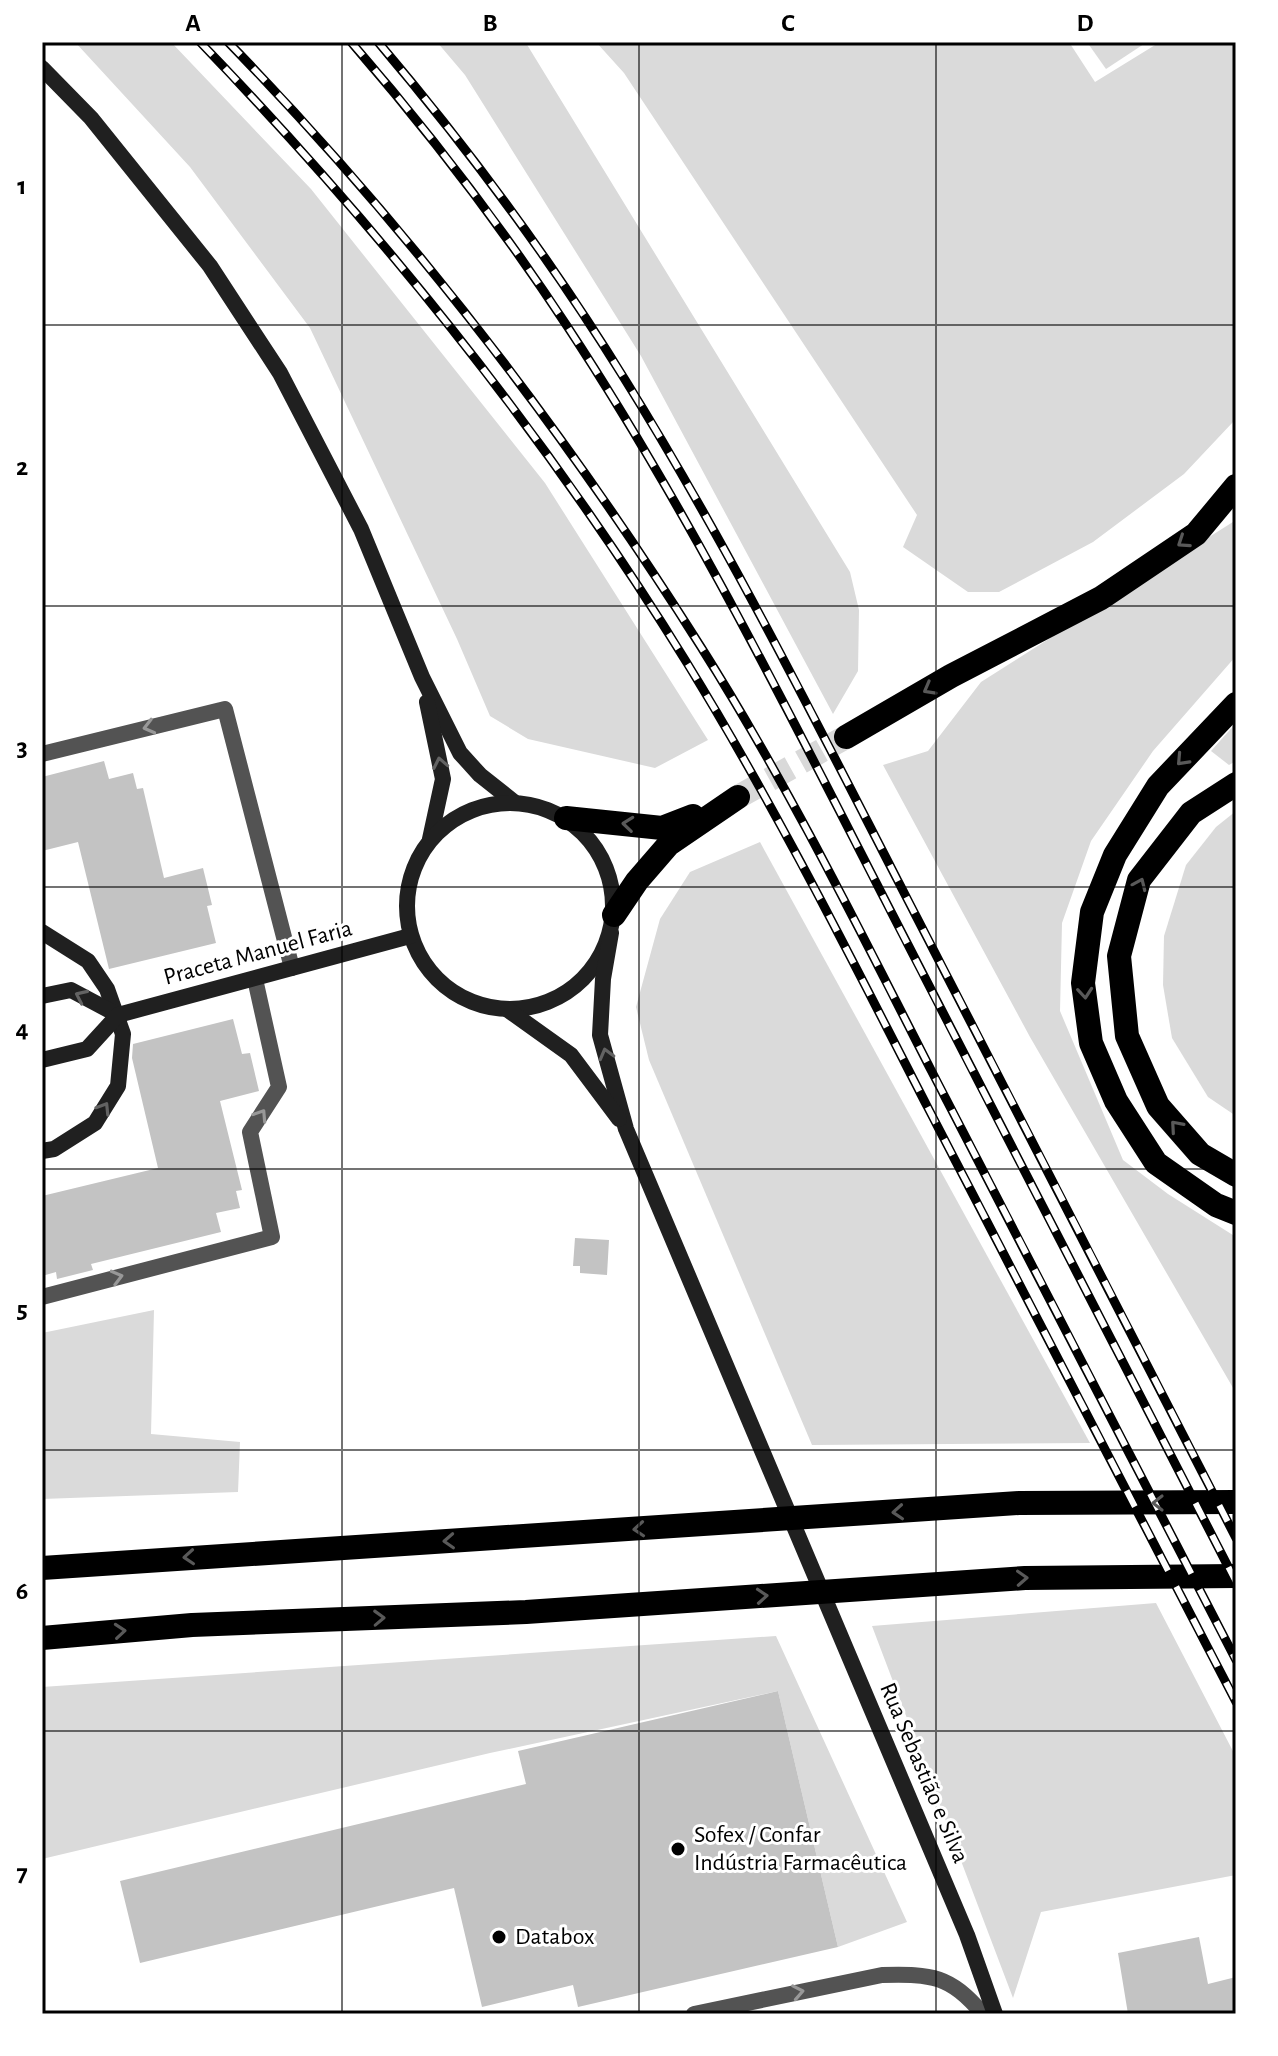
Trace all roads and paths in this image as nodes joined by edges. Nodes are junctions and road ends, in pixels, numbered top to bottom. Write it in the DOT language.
graph roads {
  1 [pos="42,68"];
  2 [pos="1236,486"];
  3 [pos="422,677"];
  4 [pos="1236,704"];
  5 [pos="848,736"];
  6 [pos="42,754"];
  7 [pos="1236,784"];
  8 [pos="514,802"];
  9 [pos="566,818"];
  10 [pos="430,839"];
  11 [pos="612,924"];
  12 [pos="42,932"];
  13 [pos="410,936"];
  14 [pos="292,968"];
  15 [pos="255,979"];
  16 [pos="42,996"];
  17 [pos="508,1010"];
  18 [pos="118,1015"];
  19 [pos="42,1060"];
  20 [pos="626,1129"];
  21 [pos="42,1151"];
  22 [pos="1236,1175"];
  23 [pos="1236,1213"];
  24 [pos="42,1297"];
  25 [pos="1236,1502"];
  26 [pos="42,1568"];
  27 [pos="1236,1576"];
  28 [pos="42,1638"];
  29 [pos="694,2014"];
  30 [pos="983,2014"];
  31 [pos="995,2014"];
  1 -- 3 [label="street"];
  2 -- 5 [label="highway, one-way"];
  3 -- 8 [label="street"];
  10 -- 3 [label="street, one-way"];
  4 -- 23 [label="highway, one-way"];
  14 -- 6 [label="street, one-way"];
  22 -- 7 [label="highway, one-way"];
  8 -- 9 [label="street"];
  8 -- 10 [label="street"];
  9 -- 11 [label="street"];
  11 -- 9 [label="highway, one-way"];
  10 -- 13 [label="street"];
  11 -- 17 [label="street"];
  20 -- 11 [label="street, one-way"];
  12 -- 18 [label="street"];
  13 -- 14 [label="street, Praceta Manuel Faria"];
  13 -- 17 [label="street"];
  14 -- 15 [label="street, Praceta Manuel Faria"];
  15 -- 18 [label="street, Praceta Manuel Faria"];
  24 -- 15 [label="street, one-way"];
  18 -- 16 [label="street, one-way"];
  17 -- 20 [label="street"];
  18 -- 19 [label="street"];
  21 -- 18 [label="street, one-way"];
  20 -- 31 [label="street, Rua Sebastião e Silva"];
  25 -- 26 [label="highway, one-way"];
  28 -- 27 [label="highway, one-way"];
  29 -- 30 [label="street, one-way"];
}
